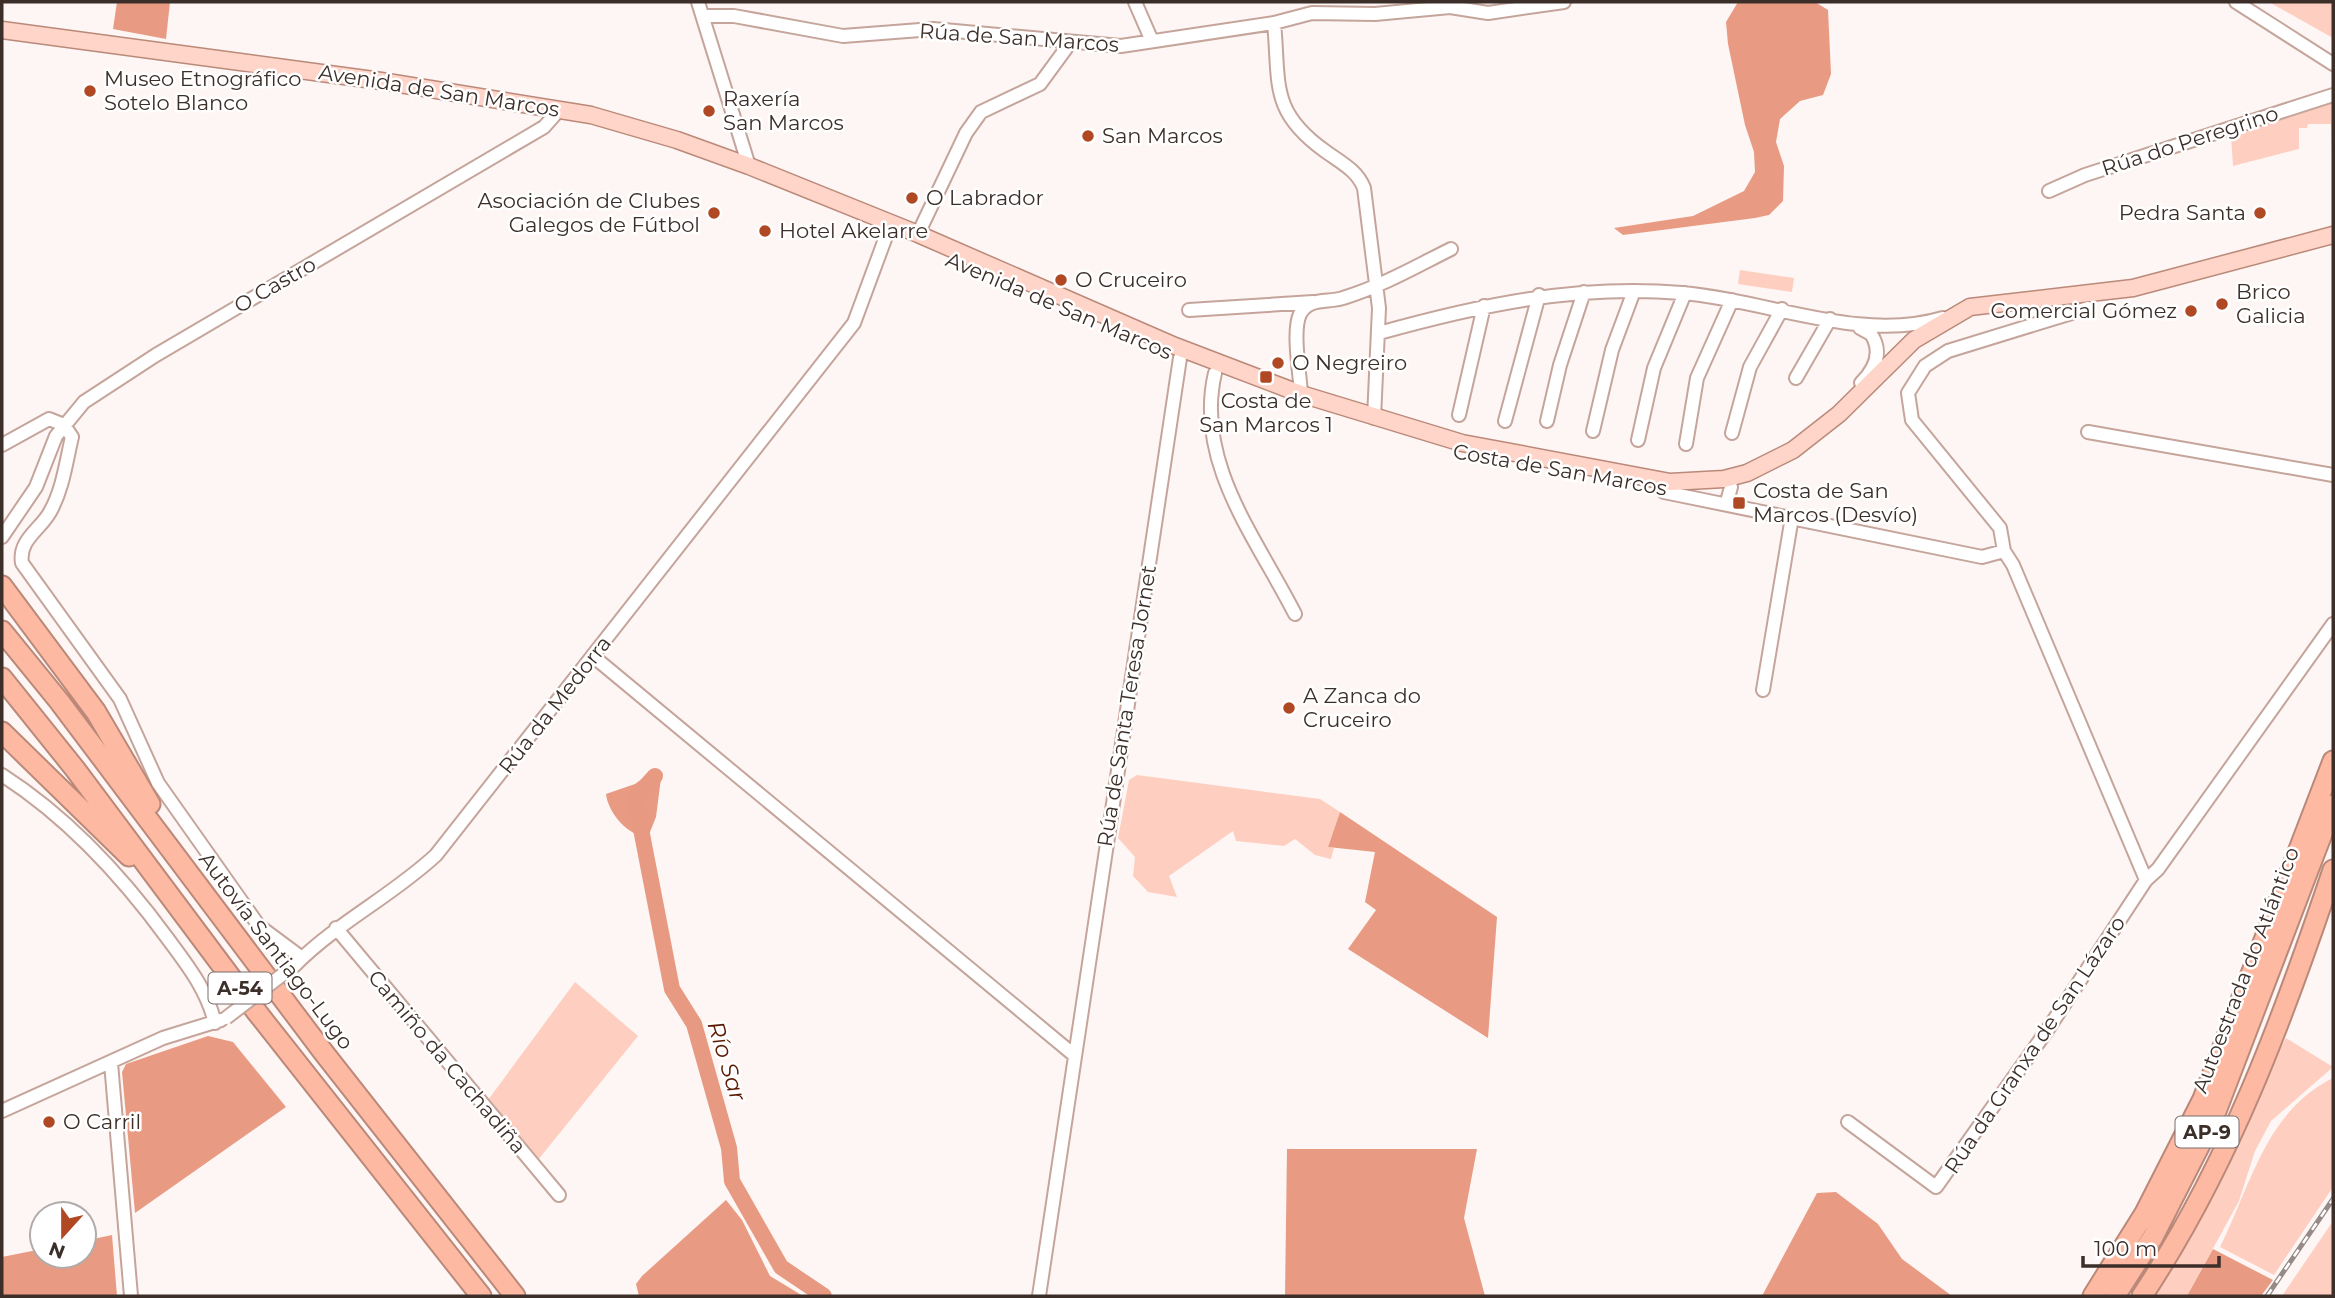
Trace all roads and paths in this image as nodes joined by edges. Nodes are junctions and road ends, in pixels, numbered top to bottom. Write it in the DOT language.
graph roads {
  1 [pos="698,2"];
  2 [pos="1135,2"];
  3 [pos="1564,2"];
  4 [pos="2236,2"];
  5 [pos="1311,7"];
  6 [pos="703,16"];
  7 [pos="1274,23"];
  8 [pos="2,30"];
  9 [pos="1152,41"];
  10 [pos="1070,43"];
  11 [pos="2333,64"];
  12 [pos="2333,94"];
  13 [pos="560,108"];
  14 [pos="749,166"];
  15 [pos="784,181"];
  16 [pos="2049,191"];
  17 [pos="872,215"];
  18 [pos="888,232"];
  19 [pos="918,234"];
  20 [pos="2333,234"];
  21 [pos="1451,249"];
  22 [pos="1376,288"];
  23 [pos="1634,290"];
  24 [pos="1584,292"];
  25 [pos="1685,293"];
  26 [pos="1539,295"];
  27 [pos="1732,300"];
  28 [pos="2019,301"];
  29 [pos="1312,302"];
  30 [pos="2078,302"];
  31 [pos="1484,306"];
  32 [pos="1782,309"];
  33 [pos="1189,310"];
  34 [pos="1093,311"];
  35 [pos="1952,315"];
  36 [pos="1837,321"];
  37 [pos="1379,333"];
  38 [pos="1180,358"];
  39 [pos="1215,373"];
  40 [pos="1248,376"];
  41 [pos="1796,379"];
  42 [pos="1304,403"];
  43 [pos="1369,412"];
  44 [pos="1839,414"];
  45 [pos="1459,415"];
  46 [pos="1505,421"];
  47 [pos="1547,421"];
  48 [pos="64,425"];
  49 [pos="1593,431"];
  50 [pos="2088,432"];
  51 [pos="1732,433"];
  52 [pos="1637,440"];
  53 [pos="1686,444"];
  54 [pos="2,445"];
  55 [pos="1430,445"];
  56 [pos="1746,473"];
  57 [pos="2333,475"];
  58 [pos="1667,487"];
  59 [pos="1724,493"];
  60 [pos="28,499"];
  61 [pos="1792,517"];
  62 [pos="2,519"];
  63 [pos="2,537"];
  64 [pos="2004,551"];
  65 [pos="2,586"];
  66 [pos="1295,614"];
  67 [pos="2333,624"];
  68 [pos="2,631"];
  69 [pos="594,657"];
  70 [pos="2,678"];
  71 [pos="1763,690"];
  72 [pos="2,732"];
  73 [pos="2333,761"];
  74 [pos="2,775"];
  75 [pos="2333,806"];
  76 [pos="2333,870"];
  77 [pos="2146,880"];
  78 [pos="226,923"];
  79 [pos="336,928"];
  80 [pos="298,962"];
  81 [pos="256,1011"];
  82 [pos="220,1020"];
  83 [pos="1074,1055"];
  84 [pos="111,1063"];
  85 [pos="2,1111"];
  86 [pos="1848,1122"];
  87 [pos="559,1195"];
  88 [pos="131,1296"];
  89 [pos="481,1296"];
  90 [pos="515,1296"];
  91 [pos="1039,1296"];
  92 [pos="2094,1296"];
  93 [pos="2115,1296"];
  94 [pos="2142,1296"];
  1 -- 6 [label="street"];
  2 -- 9 [label="street"];
  3 -- 5 [label="street, Rúa de San Marcos"];
  4 -- 11 [label="street"];
  5 -- 7 [label="street, Rúa de San Marcos"];
  6 -- 10 [label="street, Rúa de San Marcos"];
  6 -- 14 [label="street"];
  7 -- 9 [label="street, Rúa de San Marcos"];
  7 -- 22 [label="street"];
  8 -- 13 [label="main road, Avenida de San Marcos"];
  9 -- 10 [label="street, Rúa de San Marcos"];
  10 -- 19 [label="street"];
  12 -- 16 [label="street, Rúa do Peregrino"];
  13 -- 14 [label="main road, Avenida de San Marcos"];
  13 -- 48 [label="street, O Castro"];
  14 -- 15 [label="main road, Avenida de San Marcos"];
  15 -- 17 [label="main road, Avenida de San Marcos"];
  15 -- 18 [label="main road, Avenida de San Marcos"];
  17 -- 18 [label="main road"];
  17 -- 19 [label="main road, Avenida de San Marcos"];
  18 -- 19 [label="main road"];
  18 -- 38 [label="main road, Avenida de San Marcos"];
  18 -- 69 [label="street, Rúa da Medorra"];
  19 -- 34 [label="main road, Avenida de San Marcos"];
  20 -- 30 [label="main road, Costa de San Marcos"];
  21 -- 22 [label="street"];
  22 -- 29 [label="street"];
  22 -- 37 [label="street"];
  23 -- 24 [label="street"];
  23 -- 25 [label="street"];
  23 -- 49 [label="street"];
  24 -- 26 [label="street"];
  24 -- 47 [label="street"];
  25 -- 27 [label="street"];
  25 -- 52 [label="street"];
  26 -- 31 [label="street"];
  26 -- 46 [label="street"];
  27 -- 32 [label="street"];
  27 -- 53 [label="street"];
  28 -- 30 [label="main road, Costa de San Marcos"];
  28 -- 35 [label="main road, Costa de San Marcos"];
  28 -- 59 [label="main road, Costa de San Marcos"];
  29 -- 33 [label="street"];
  29 -- 42 [label="street"];
  30 -- 64 [label="street"];
  31 -- 37 [label="street"];
  31 -- 45 [label="street"];
  32 -- 36 [label="street"];
  32 -- 51 [label="street"];
  34 -- 38 [label="main road"];
  34 -- 40 [label="main road, Avenida de San Marcos"];
  35 -- 36 [label="street"];
  35 -- 44 [label="main road, Costa de San Marcos"];
  36 -- 41 [label="street"];
  36 -- 44 [label="street"];
  37 -- 43 [label="street"];
  38 -- 39 [label="main road, Avenida de San Marcos"];
  38 -- 40 [label="main road"];
  38 -- 83 [label="street, Rúa de Santa Teresa Jornet"];
  39 -- 42 [label="main road, Avenida de San Marcos"];
  39 -- 66 [label="street"];
  40 -- 42 [label="main road, Avenida de San Marcos"];
  42 -- 43 [label="main road"];
  42 -- 55 [label="main road, Costa de San Marcos"];
  43 -- 55 [label="main road"];
  43 -- 58 [label="main road, Costa de San Marcos"];
  44 -- 56 [label="main road, Costa de San Marcos"];
  48 -- 54 [label="street"];
  48 -- 60 [label="street, O Castro"];
  48 -- 80 [label="street"];
  50 -- 57 [label="street"];
  55 -- 58 [label="main road, Costa de San Marcos"];
  56 -- 58 [label="main road, Costa de San Marcos"];
  56 -- 59 [label="main road"];
  58 -- 59 [label="main road, Costa de San Marcos"];
  59 -- 61 [label="street"];
  60 -- 62 [label="street, O Castro"];
  60 -- 63 [label="street, O Castro"];
  61 -- 64 [label="street"];
  61 -- 71 [label="street"];
  64 -- 77 [label="street"];
  65 -- 78 [label="highway"];
  67 -- 77 [label="street, Rúa da Granxa de San Lázaro"];
  68 -- 78 [label="highway, Autovía Santiago-Lugo / A-54"];
  69 -- 79 [label="street, Rúa da Medorra"];
  69 -- 83 [label="street"];
  70 -- 81 [label="highway, A-54"];
  72 -- 81 [label="highway"];
  73 -- 92 [label="highway"];
  74 -- 82 [label="street"];
  75 -- 93 [label="highway, Autoestrada do Atlántico / AP-9"];
  76 -- 94 [label="highway, AP-9"];
  77 -- 86 [label="street, Rúa da Granxa de San Lázaro"];
  78 -- 90 [label="highway, Autovía Santiago-Lugo / A-54"];
  79 -- 80 [label="street, Rúa da Medorra"];
  79 -- 87 [label="street, Camiño da Cachadiña"];
  80 -- 82 [label="street, Rúa da Medorra, bridge"];
  81 -- 89 [label="highway, A-54"];
  82 -- 84 [label="street, Rúa da Medorra"];
  83 -- 91 [label="street, Rúa de Santa Teresa Jornet"];
  84 -- 85 [label="street, Rúa da Medorra"];
  84 -- 88 [label="street"];
}
